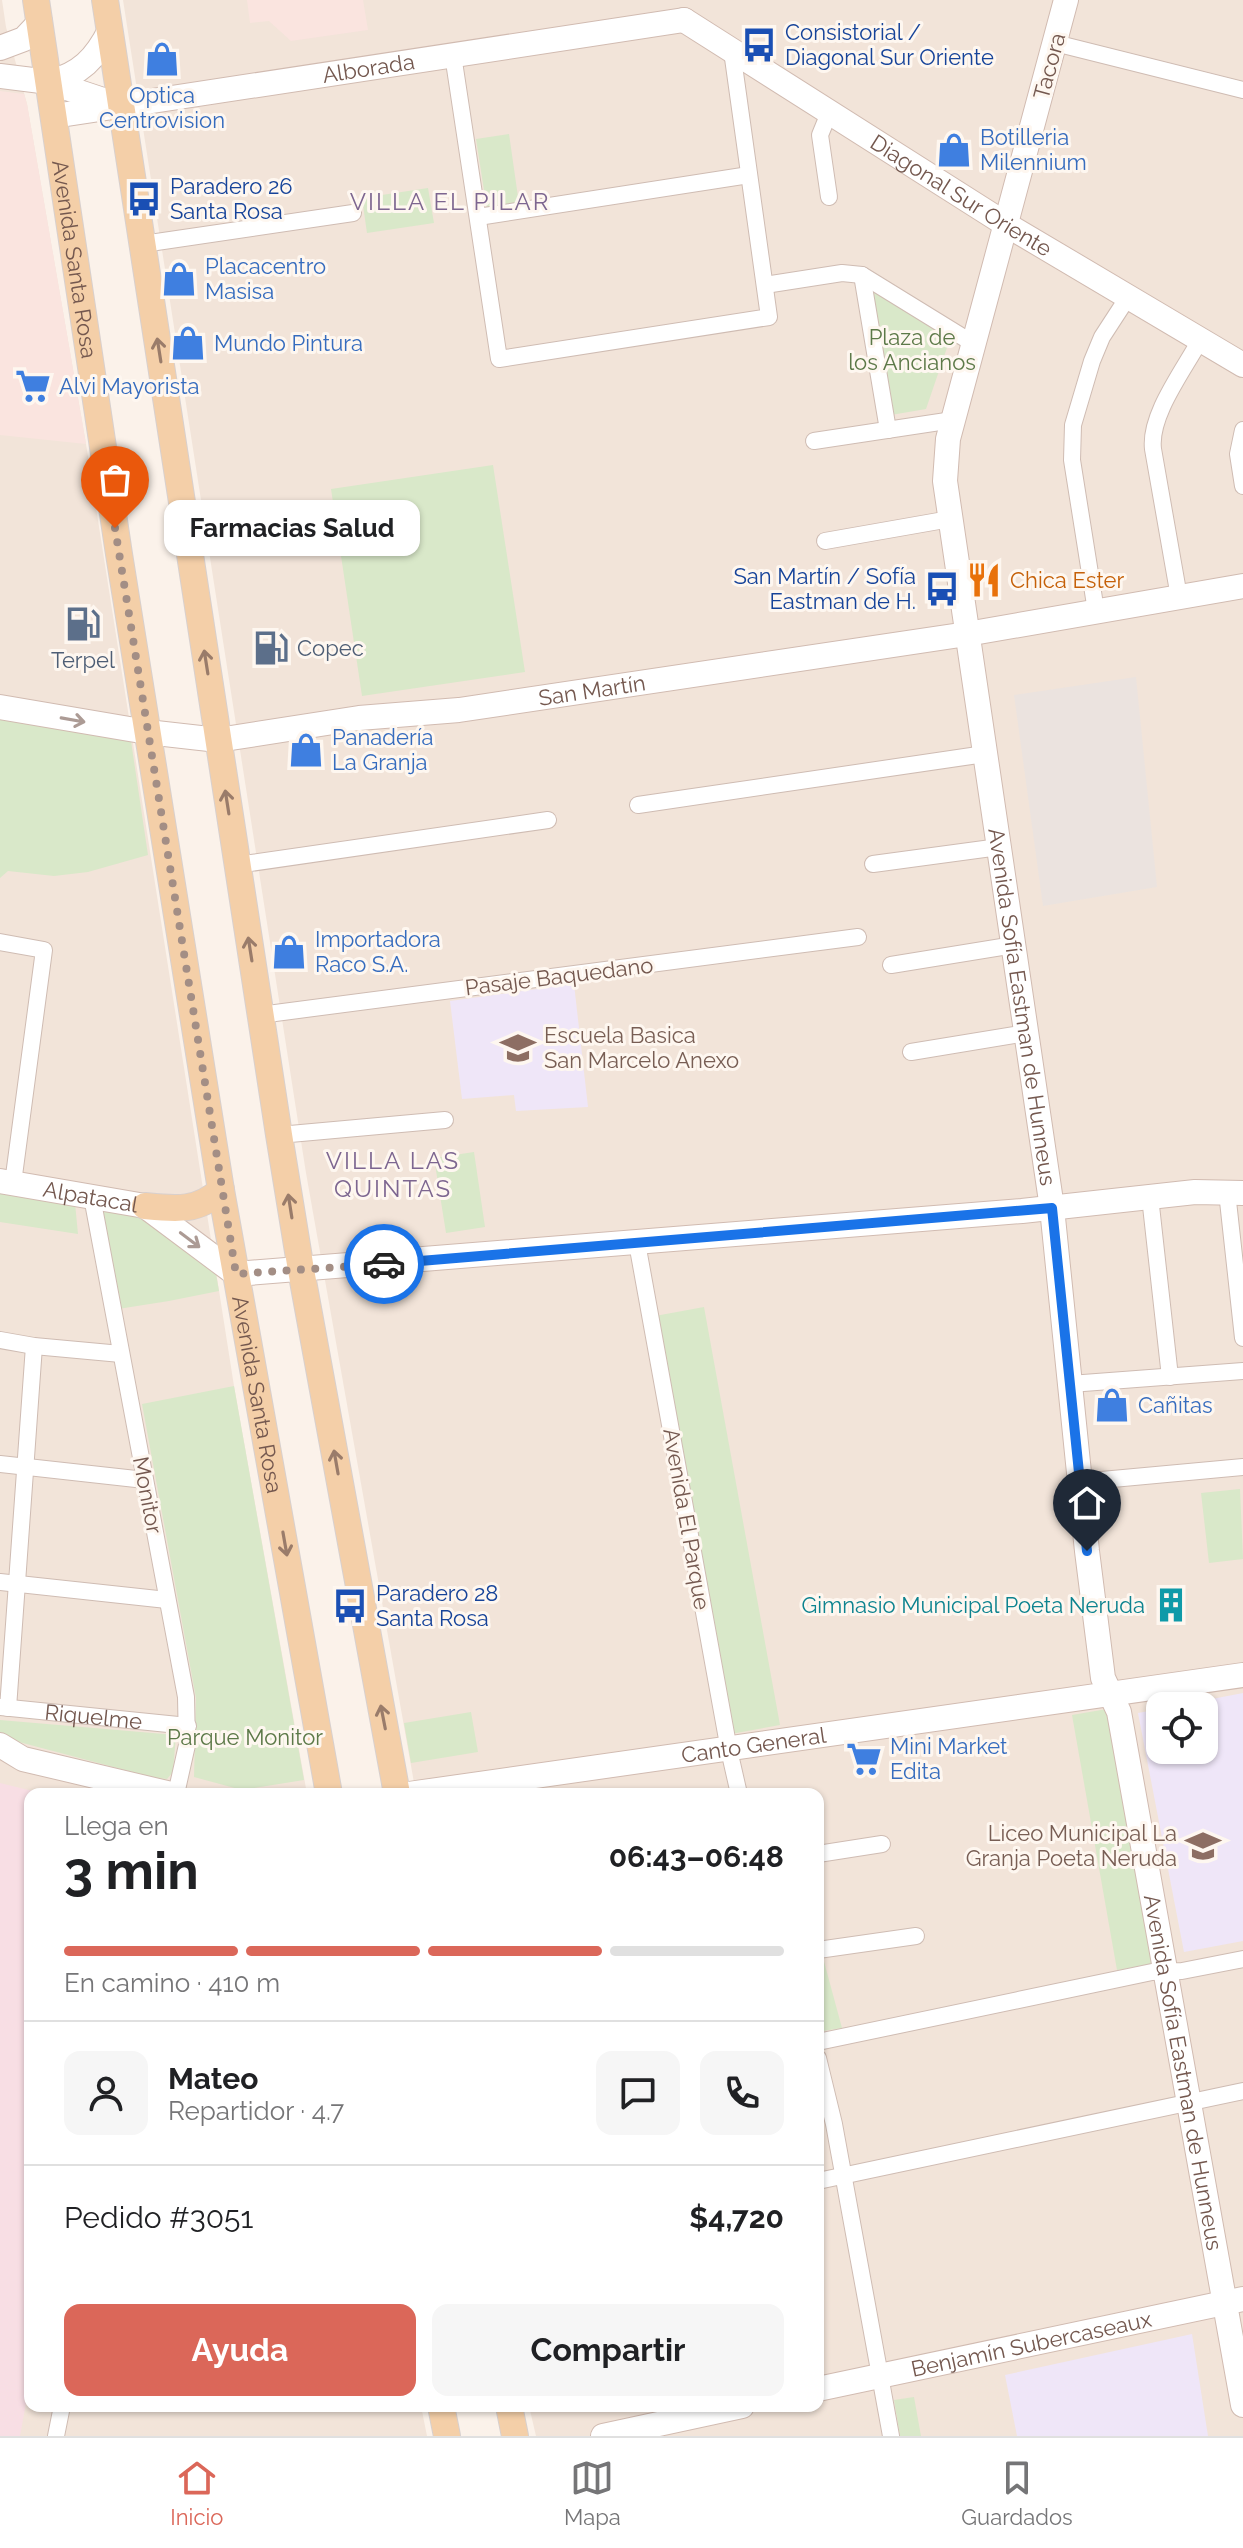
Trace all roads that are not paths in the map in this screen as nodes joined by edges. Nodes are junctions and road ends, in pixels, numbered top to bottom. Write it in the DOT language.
graph roads {
  1 [pos="105,0"];
  2 [pos="1066,0"];
  3 [pos="686,10"];
  4 [pos="38,11"];
  5 [pos="110,30"];
  6 [pos="1055,43"];
  7 [pos="0,48"];
  8 [pos="732,51"];
  9 [pos="453,55"];
  10 [pos="0,76"];
  11 [pos="49,82"];
  12 [pos="1243,90"];
  13 [pos="122,106"];
  14 [pos="829,113"];
  15 [pos="54,116"];
  16 [pos="749,175"];
  17 [pos="829,197"];
  18 [pos="353,213"];
  19 [pos="478,217"];
  20 [pos="1007,225"];
  21 [pos="143,244"];
  22 [pos="862,275"];
  23 [pos="765,285"];
  24 [pos="1128,297"];
  25 [pos="1200,340"];
  26 [pos="974,344"];
  27 [pos="1243,365"];
  28 [pos="953,420"];
  29 [pos="888,430"];
  30 [pos="1243,430"];
  31 [pos="814,441"];
  32 [pos="1243,486"];
  33 [pos="950,519"];
  34 [pos="825,541"];
  35 [pos="1243,586"];
  36 [pos="1179,597"];
  37 [pos="1096,611"];
  38 [pos="967,634"];
  39 [pos="0,707"];
  40 [pos="147,732"];
  41 [pos="218,740"];
  42 [pos="985,754"];
  43 [pos="638,805"];
  44 [pos="548,820"];
  45 [pos="999,847"];
  46 [pos="873,864"];
  47 [pos="237,865"];
  48 [pos="858,937"];
  49 [pos="0,942"];
  50 [pos="1014,945"];
  51 [pos="891,965"];
  52 [pos="260,1015"];
  53 [pos="1026,1033"];
  54 [pos="911,1052"];
  55 [pos="445,1120"];
  56 [pos="279,1135"];
  57 [pos="6,1182"];
  58 [pos="221,1190"];
  59 [pos="1235,1192"];
  60 [pos="92,1197"];
  61 [pos="1150,1197"];
  62 [pos="145,1206"];
  63 [pos="1052,1208"];
  64 [pos="637,1243"];
  65 [pos="301,1270"];
  66 [pos="236,1274"];
  67 [pos="1242,1320"];
  68 [pos="1243,1338"];
  69 [pos="0,1340"];
  70 [pos="34,1346"];
  71 [pos="121,1354"];
  72 [pos="1243,1371"];
  73 [pos="1170,1377"];
  74 [pos="1070,1384"];
  75 [pos="0,1464"];
  76 [pos="1243,1467"];
  77 [pos="26,1468"];
  78 [pos="145,1480"];
  79 [pos="1080,1482"];
  80 [pos="0,1582"];
  81 [pos="17,1585"];
  82 [pos="167,1600"];
  83 [pos="1243,1675"];
  84 [pos="1111,1694"];
  85 [pos="4,1708"];
  86 [pos="188,1726"];
  87 [pos="0,1745"];
  88 [pos="729,1750"];
  89 [pos="12,1760"];
  90 [pos="145,1788"];
  91 [pos="177,1788"];
  92 [pos="328,1788"];
  93 [pos="396,1788"];
  94 [pos="453,1788"];
  95 [pos="738,1788"];
  96 [pos="882,1844"];
  97 [pos="824,1853"];
  98 [pos="916,1936"];
  99 [pos="824,1949"];
  100 [pos="1243,1959"];
  101 [pos="1166,1972"];
  102 [pos="824,2041"];
  103 [pos="824,2080"];
  104 [pos="1243,2091"];
  105 [pos="1190,2102"];
  106 [pos="843,2175"];
  107 [pos="824,2180"];
  108 [pos="1234,2301"];
  109 [pos="880,2375"];
  110 [pos="824,2388"];
  111 [pos="1243,2405"];
  112 [pos="61,2412"];
  113 [pos="442,2412"];
  114 [pos="510,2412"];
  115 [pos="725,2412"];
  116 [pos="679,2428"];
  117 [pos="618,2434"];
  118 [pos="56,2436"];
  119 [pos="447,2436"];
  120 [pos="515,2436"];
  121 [pos="891,2436"];
  1 -- 5 [label="main road"];
  2 -- 6 [label="street, Tacora"];
  3 -- 8 [label="street, Diagonal Sur Oriente"];
  3 -- 9 [label="street, Alborada"];
  4 -- 7 [label="street"];
  4 -- 11 [label="main road, Avenida Santa Rosa"];
  5 -- 11 [label="street"];
  5 -- 13 [label="main road"];
  6 -- 12 [label="street"];
  6 -- 20 [label="street, Tacora"];
  8 -- 14 [label="street, Diagonal Sur Oriente"];
  8 -- 16 [label="street"];
  9 -- 13 [label="street, Alborada"];
  9 -- 19 [label="street"];
  10 -- 11 [label="street"];
  11 -- 13 [label="street"];
  11 -- 15 [label="main road, Avenida Santa Rosa"];
  13 -- 15 [label="street, Alborada"];
  13 -- 21 [label="main road"];
  14 -- 17 [label="street"];
  14 -- 20 [label="street, Diagonal Sur Oriente"];
  15 -- 40 [label="main road, Avenida Santa Rosa"];
  16 -- 19 [label="street"];
  16 -- 23 [label="street"];
  18 -- 21 [label="street"];
  19 -- 23 [label="street"];
  20 -- 24 [label="street, Diagonal Sur Oriente"];
  20 -- 26 [label="street, Avenida Sofía Eastman de Hunneus"];
  41 -- 21 [label="main road, one-way"];
  22 -- 23 [label="street"];
  22 -- 26 [label="street"];
  22 -- 29 [label="street"];
  24 -- 25 [label="street, Diagonal Sur Oriente"];
  24 -- 37 [label="street"];
  25 -- 27 [label="street, Diagonal Sur Oriente"];
  25 -- 36 [label="street"];
  26 -- 28 [label="street, Avenida Sofía Eastman de Hunneus"];
  28 -- 29 [label="street"];
  28 -- 33 [label="street, Avenida Sofía Eastman de Hunneus"];
  29 -- 31 [label="street"];
  30 -- 32 [label="street"];
  33 -- 34 [label="street"];
  33 -- 38 [label="street, Avenida Sofía Eastman de Hunneus"];
  35 -- 36 [label="street, San Martín"];
  36 -- 37 [label="street, San Martín"];
  37 -- 38 [label="street, San Martín"];
  38 -- 41 [label="street, San Martín"];
  38 -- 42 [label="street, Avenida Sofía Eastman de Hunneus"];
  39 -- 40 [label="street, San Martín, one-way"];
  40 -- 41 [label="street, San Martín"];
  40 -- 58 [label="main road, Avenida Santa Rosa"];
  47 -- 41 [label="main road, one-way"];
  42 -- 43 [label="street"];
  42 -- 45 [label="street, Avenida Sofía Eastman de Hunneus"];
  44 -- 47 [label="street"];
  45 -- 46 [label="street"];
  45 -- 50 [label="street, Avenida Sofía Eastman de Hunneus"];
  52 -- 47 [label="main road, one-way"];
  48 -- 52 [label="street, Pasaje Baquedano"];
  49 -- 57 [label="street"];
  50 -- 51 [label="street"];
  50 -- 53 [label="street, Avenida Sofía Eastman de Hunneus"];
  52 -- 56 [label="main road"];
  53 -- 54 [label="street"];
  53 -- 63 [label="street, Avenida Sofía Eastman de Hunneus"];
  55 -- 56 [label="street"];
  65 -- 56 [label="main road, one-way"];
  57 -- 60 [label="street, Alpatacal"];
  58 -- 62 [label="main road"];
  58 -- 66 [label="main road, Avenida Santa Rosa"];
  59 -- 61 [label="street"];
  59 -- 67 [label="street"];
  60 -- 62 [label="street, Alpatacal"];
  60 -- 71 [label="street, Monitor"];
  61 -- 63 [label="street"];
  61 -- 73 [label="street"];
  62 -- 66 [label="street, Alpatacal, one-way"];
  63 -- 64 [label="street"];
  63 -- 74 [label="street, Avenida Sofía Eastman de Hunneus"];
  64 -- 65 [label="street"];
  64 -- 88 [label="street, Avenida El Parque"];
  65 -- 66 [label="street"];
  93 -- 65 [label="main road, one-way"];
  66 -- 92 [label="main road, Avenida Santa Rosa, one-way"];
  67 -- 68 [label="street"];
  69 -- 70 [label="street"];
  70 -- 71 [label="street"];
  70 -- 77 [label="street"];
  71 -- 78 [label="street, Monitor"];
  72 -- 73 [label="street"];
  73 -- 74 [label="street"];
  74 -- 79 [label="street, Avenida Sofía Eastman de Hunneus"];
  75 -- 77 [label="street"];
  76 -- 79 [label="street"];
  77 -- 78 [label="street"];
  77 -- 81 [label="street"];
  78 -- 82 [label="street, Monitor"];
  79 -- 84 [label="street, Avenida Sofía Eastman de Hunneus"];
  80 -- 81 [label="street"];
  81 -- 82 [label="street"];
  81 -- 85 [label="street"];
  82 -- 86 [label="street, Monitor"];
  83 -- 84 [label="street, Canto General"];
  84 -- 88 [label="street, Canto General"];
  84 -- 101 [label="street, Avenida Sofía Eastman de Hunneus"];
  85 -- 86 [label="street, Riquelme"];
  86 -- 91 [label="street, Monitor"];
  87 -- 89 [label="street"];
  88 -- 94 [label="street, Canto General"];
  88 -- 95 [label="street, Avenida El Parque"];
  89 -- 90 [label="street"];
  96 -- 97 [label="street"];
  98 -- 99 [label="street"];
  100 -- 101 [label="street"];
  101 -- 102 [label="street"];
  101 -- 105 [label="street, Avenida Sofía Eastman de Hunneus"];
  103 -- 106 [label="street"];
  104 -- 105 [label="street"];
  105 -- 106 [label="street"];
  105 -- 108 [label="street, Avenida Sofía Eastman de Hunneus"];
  106 -- 107 [label="street"];
  106 -- 109 [label="street"];
  108 -- 109 [label="street, Benjamín Subercaseaux"];
  108 -- 111 [label="street, Avenida Sofía Eastman de Hunneus"];
  109 -- 110 [label="street, Benjamín Subercaseaux"];
  109 -- 121 [label="street"];
  112 -- 118 [label="street"];
  113 -- 119 [label="main road"];
  114 -- 120 [label="main road"];
  115 -- 116 [label="street"];
  116 -- 117 [label="street"];
}
